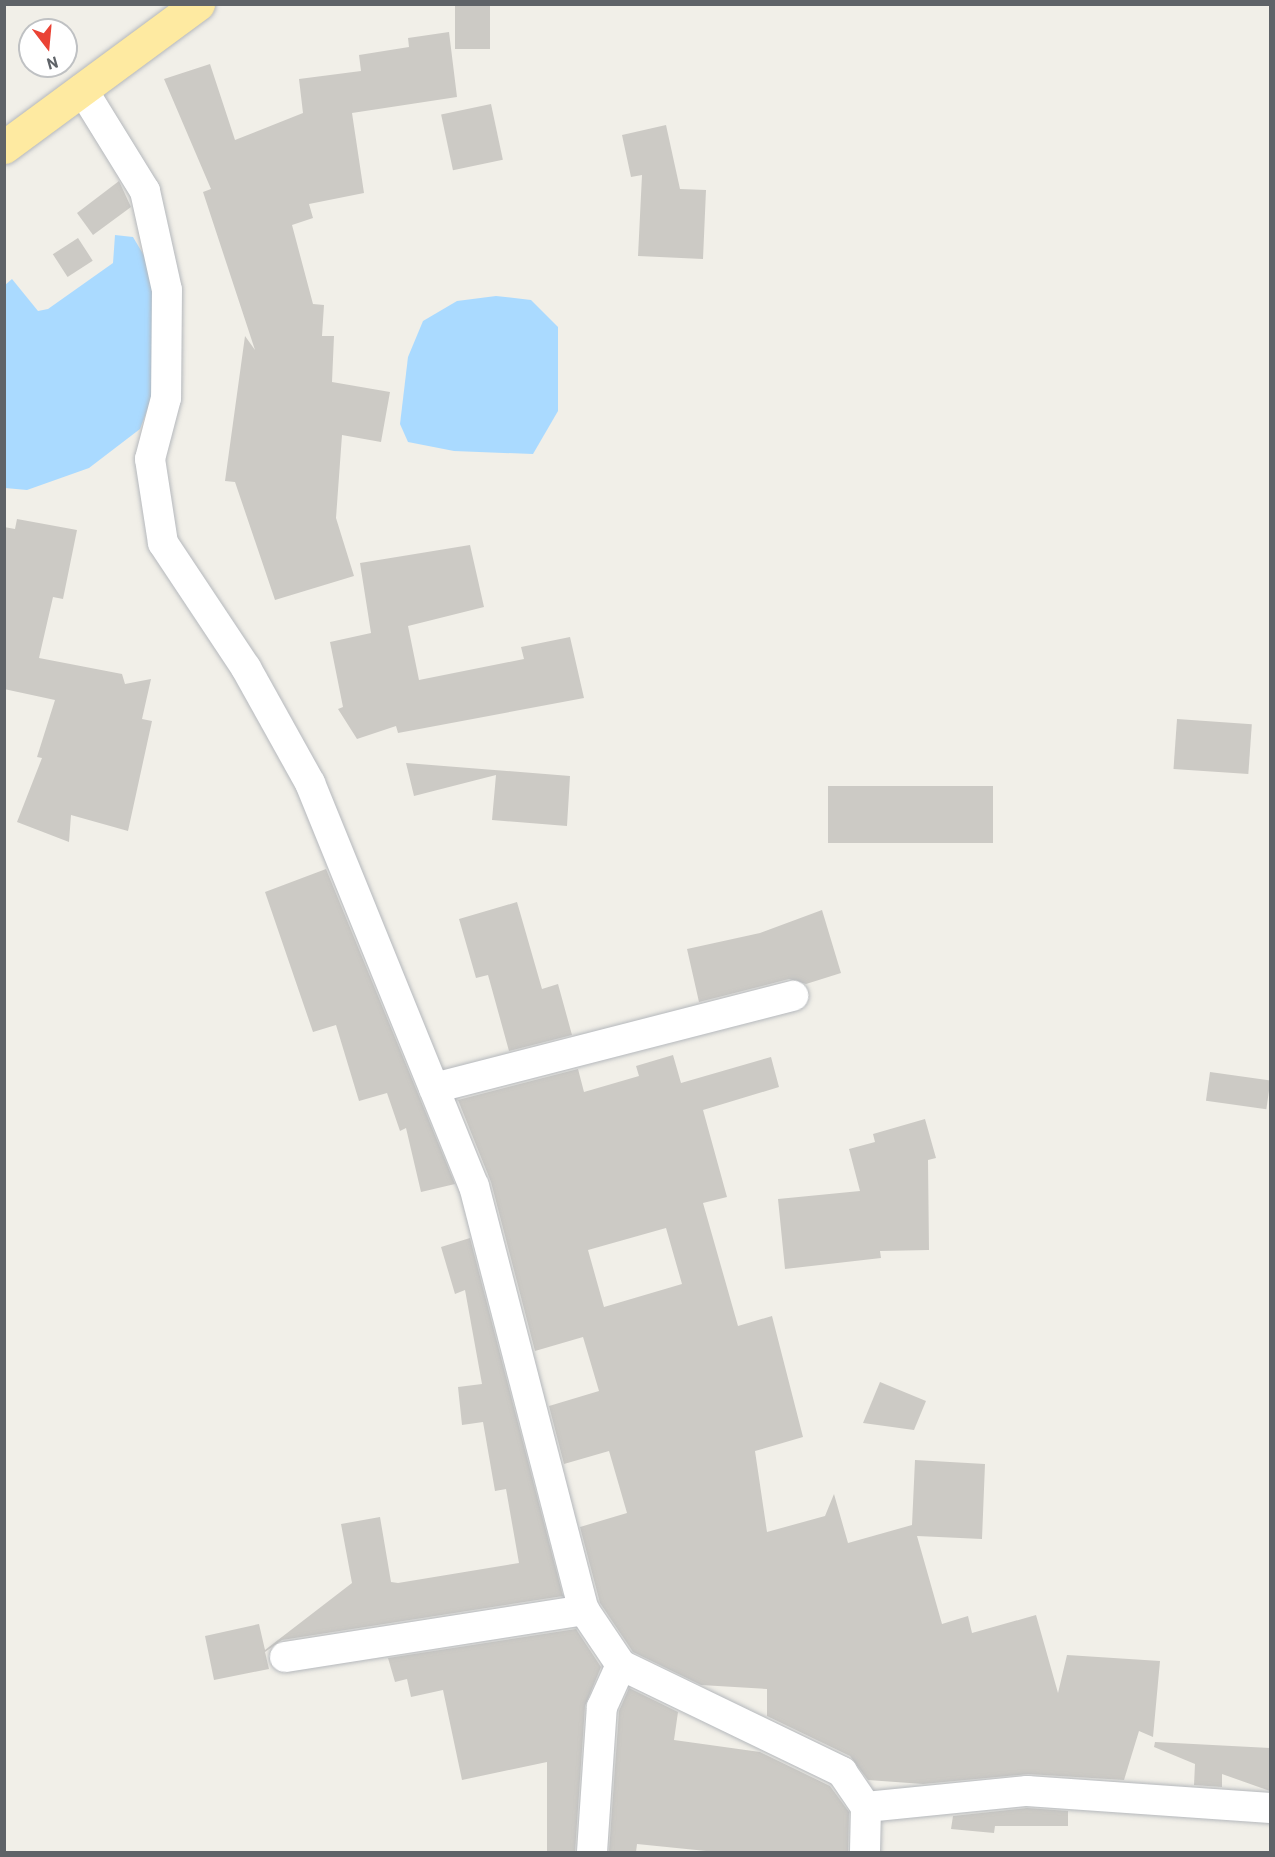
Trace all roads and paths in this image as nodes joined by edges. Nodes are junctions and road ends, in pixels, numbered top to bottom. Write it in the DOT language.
graph roads {
  1 [pos="198,4"];
  2 [pos="82,90"];
  3 [pos="11,133"];
  4 [pos="793,996"];
  5 [pos="434,1088"];
  6 [pos="584,1610"];
  7 [pos="285,1657"];
  8 [pos="621,1665"];
  9 [pos="866,1807"];
  10 [pos="1270,1808"];
  11 [pos="592,1852"];
  12 [pos="865,1852"];
  1 -- 2 [label="highway"];
  2 -- 3 [label="highway"];
  2 -- 5 [label="street"];
  4 -- 5 [label="street"];
  5 -- 6 [label="street"];
  6 -- 7 [label="street"];
  6 -- 8 [label="street"];
  8 -- 9 [label="street"];
  8 -- 11 [label="street"];
  9 -- 10 [label="street"];
  9 -- 12 [label="street"];
}
